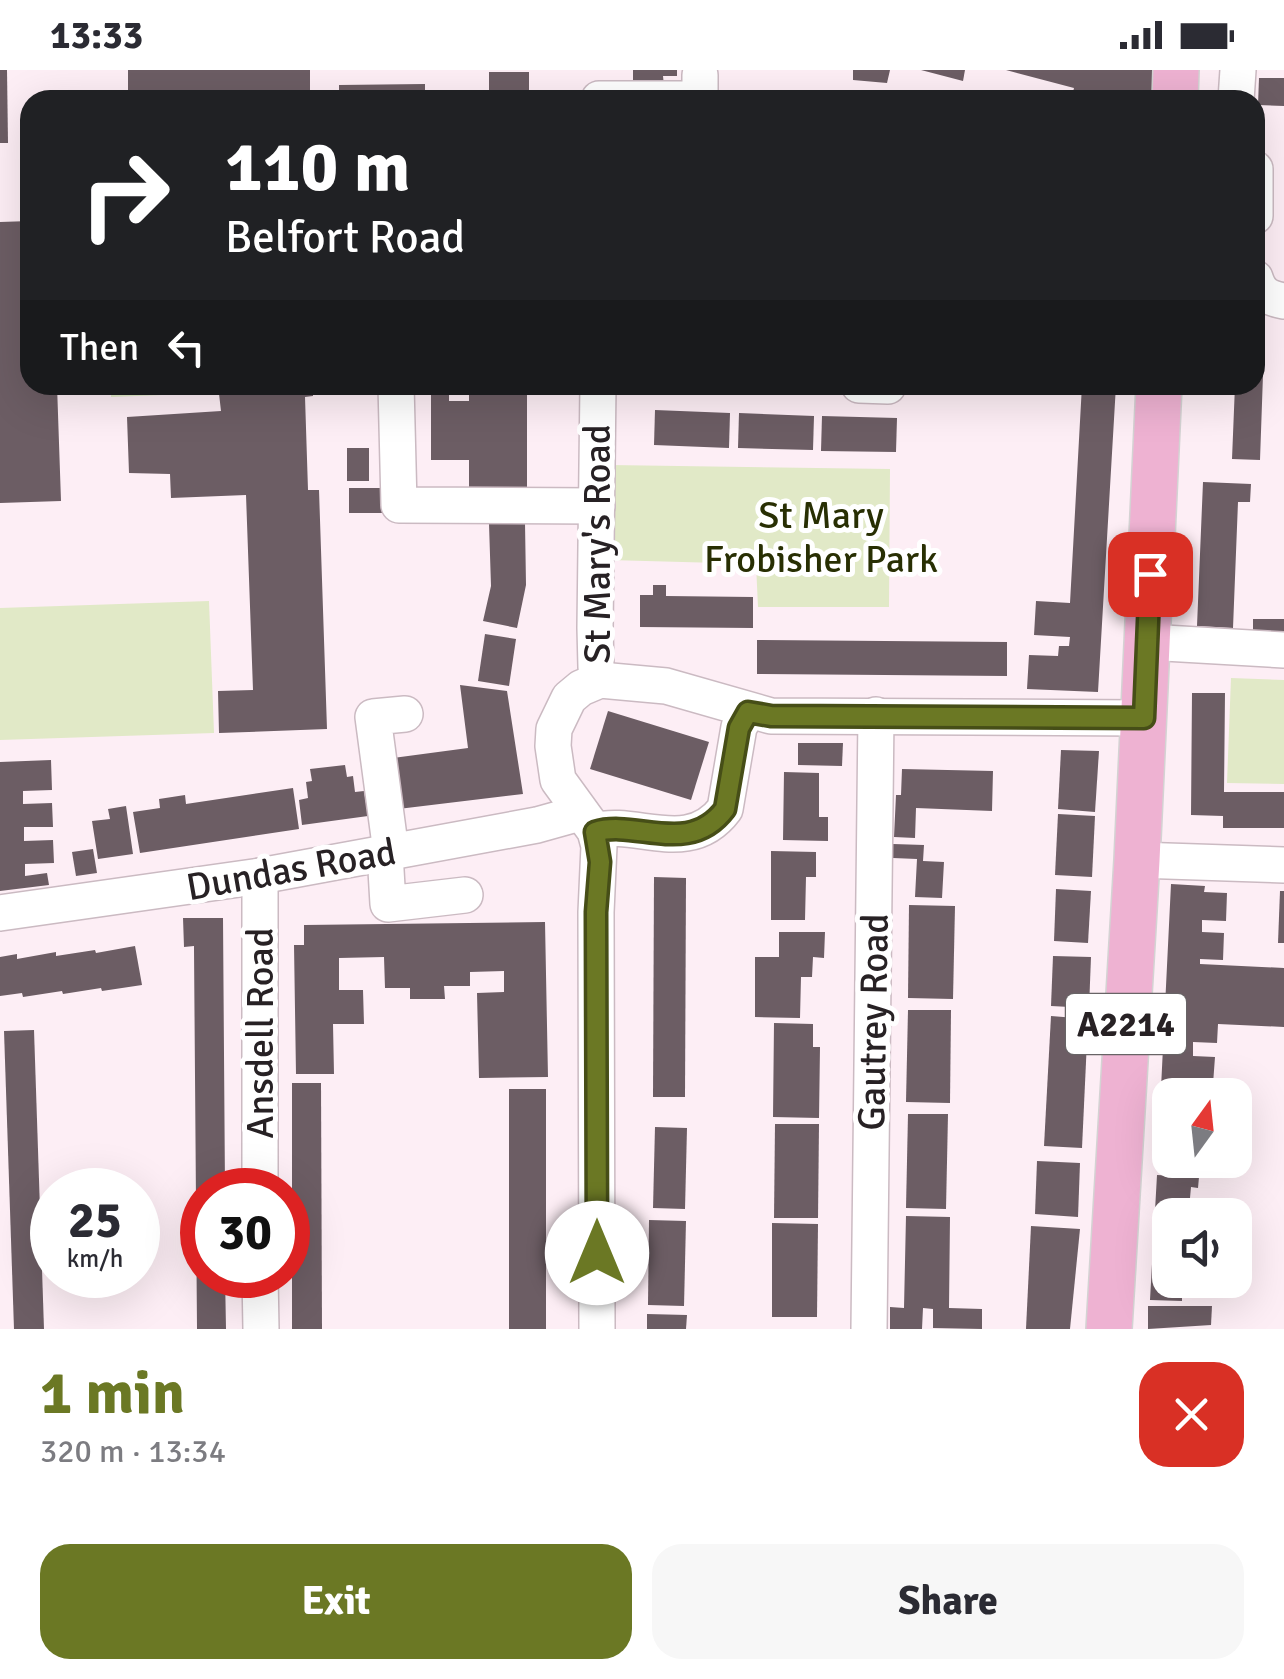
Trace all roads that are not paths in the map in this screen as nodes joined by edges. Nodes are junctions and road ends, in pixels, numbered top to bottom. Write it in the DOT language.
graph roads {
  1 [pos="700,75"];
  2 [pos="700,90"];
  3 [pos="396,395"];
  4 [pos="598,395"];
  5 [pos="1158,395"];
  6 [pos="596,506"];
  7 [pos="1146,642"];
  8 [pos="1284,650"];
  9 [pos="600,680"];
  10 [pos="748,712"];
  11 [pos="405,714"];
  12 [pos="876,715"];
  13 [pos="1144,718"];
  14 [pos="587,822"];
  15 [pos="388,853"];
  16 [pos="1136,860"];
  17 [pos="1284,865"];
  18 [pos="260,876"];
  19 [pos="465,895"];
  20 [pos="0,914"];
  21 [pos="260,1168"];
  22 [pos="260,1298"];
  23 [pos="260,1329"];
  24 [pos="597,1329"];
  25 [pos="870,1329"];
  26 [pos="1109,1329"];
  1 -- 2 [label="street"];
  3 -- 6 [label="street"];
  4 -- 6 [label="street, St Mary's Road"];
  5 -- 7 [label="main road, A2214"];
  6 -- 9 [label="street, St Mary's Road"];
  7 -- 8 [label="street"];
  7 -- 13 [label="main road, A2214"];
  9 -- 10 [label="street"];
  9 -- 14 [label="street, St Mary's Road"];
  10 -- 12 [label="street"];
  10 -- 14 [label="street"];
  11 -- 15 [label="street"];
  12 -- 13 [label="street"];
  12 -- 25 [label="street, Gautrey Road"];
  13 -- 16 [label="main road, A2214"];
  14 -- 15 [label="street, Dundas Road"];
  14 -- 24 [label="street, St Mary's Road"];
  15 -- 18 [label="street, Dundas Road"];
  15 -- 19 [label="street"];
  16 -- 17 [label="street"];
  16 -- 26 [label="main road, A2214"];
  18 -- 20 [label="street, Dundas Road"];
  18 -- 21 [label="street, Ansdell Road"];
  22 -- 23 [label="street"];
}
